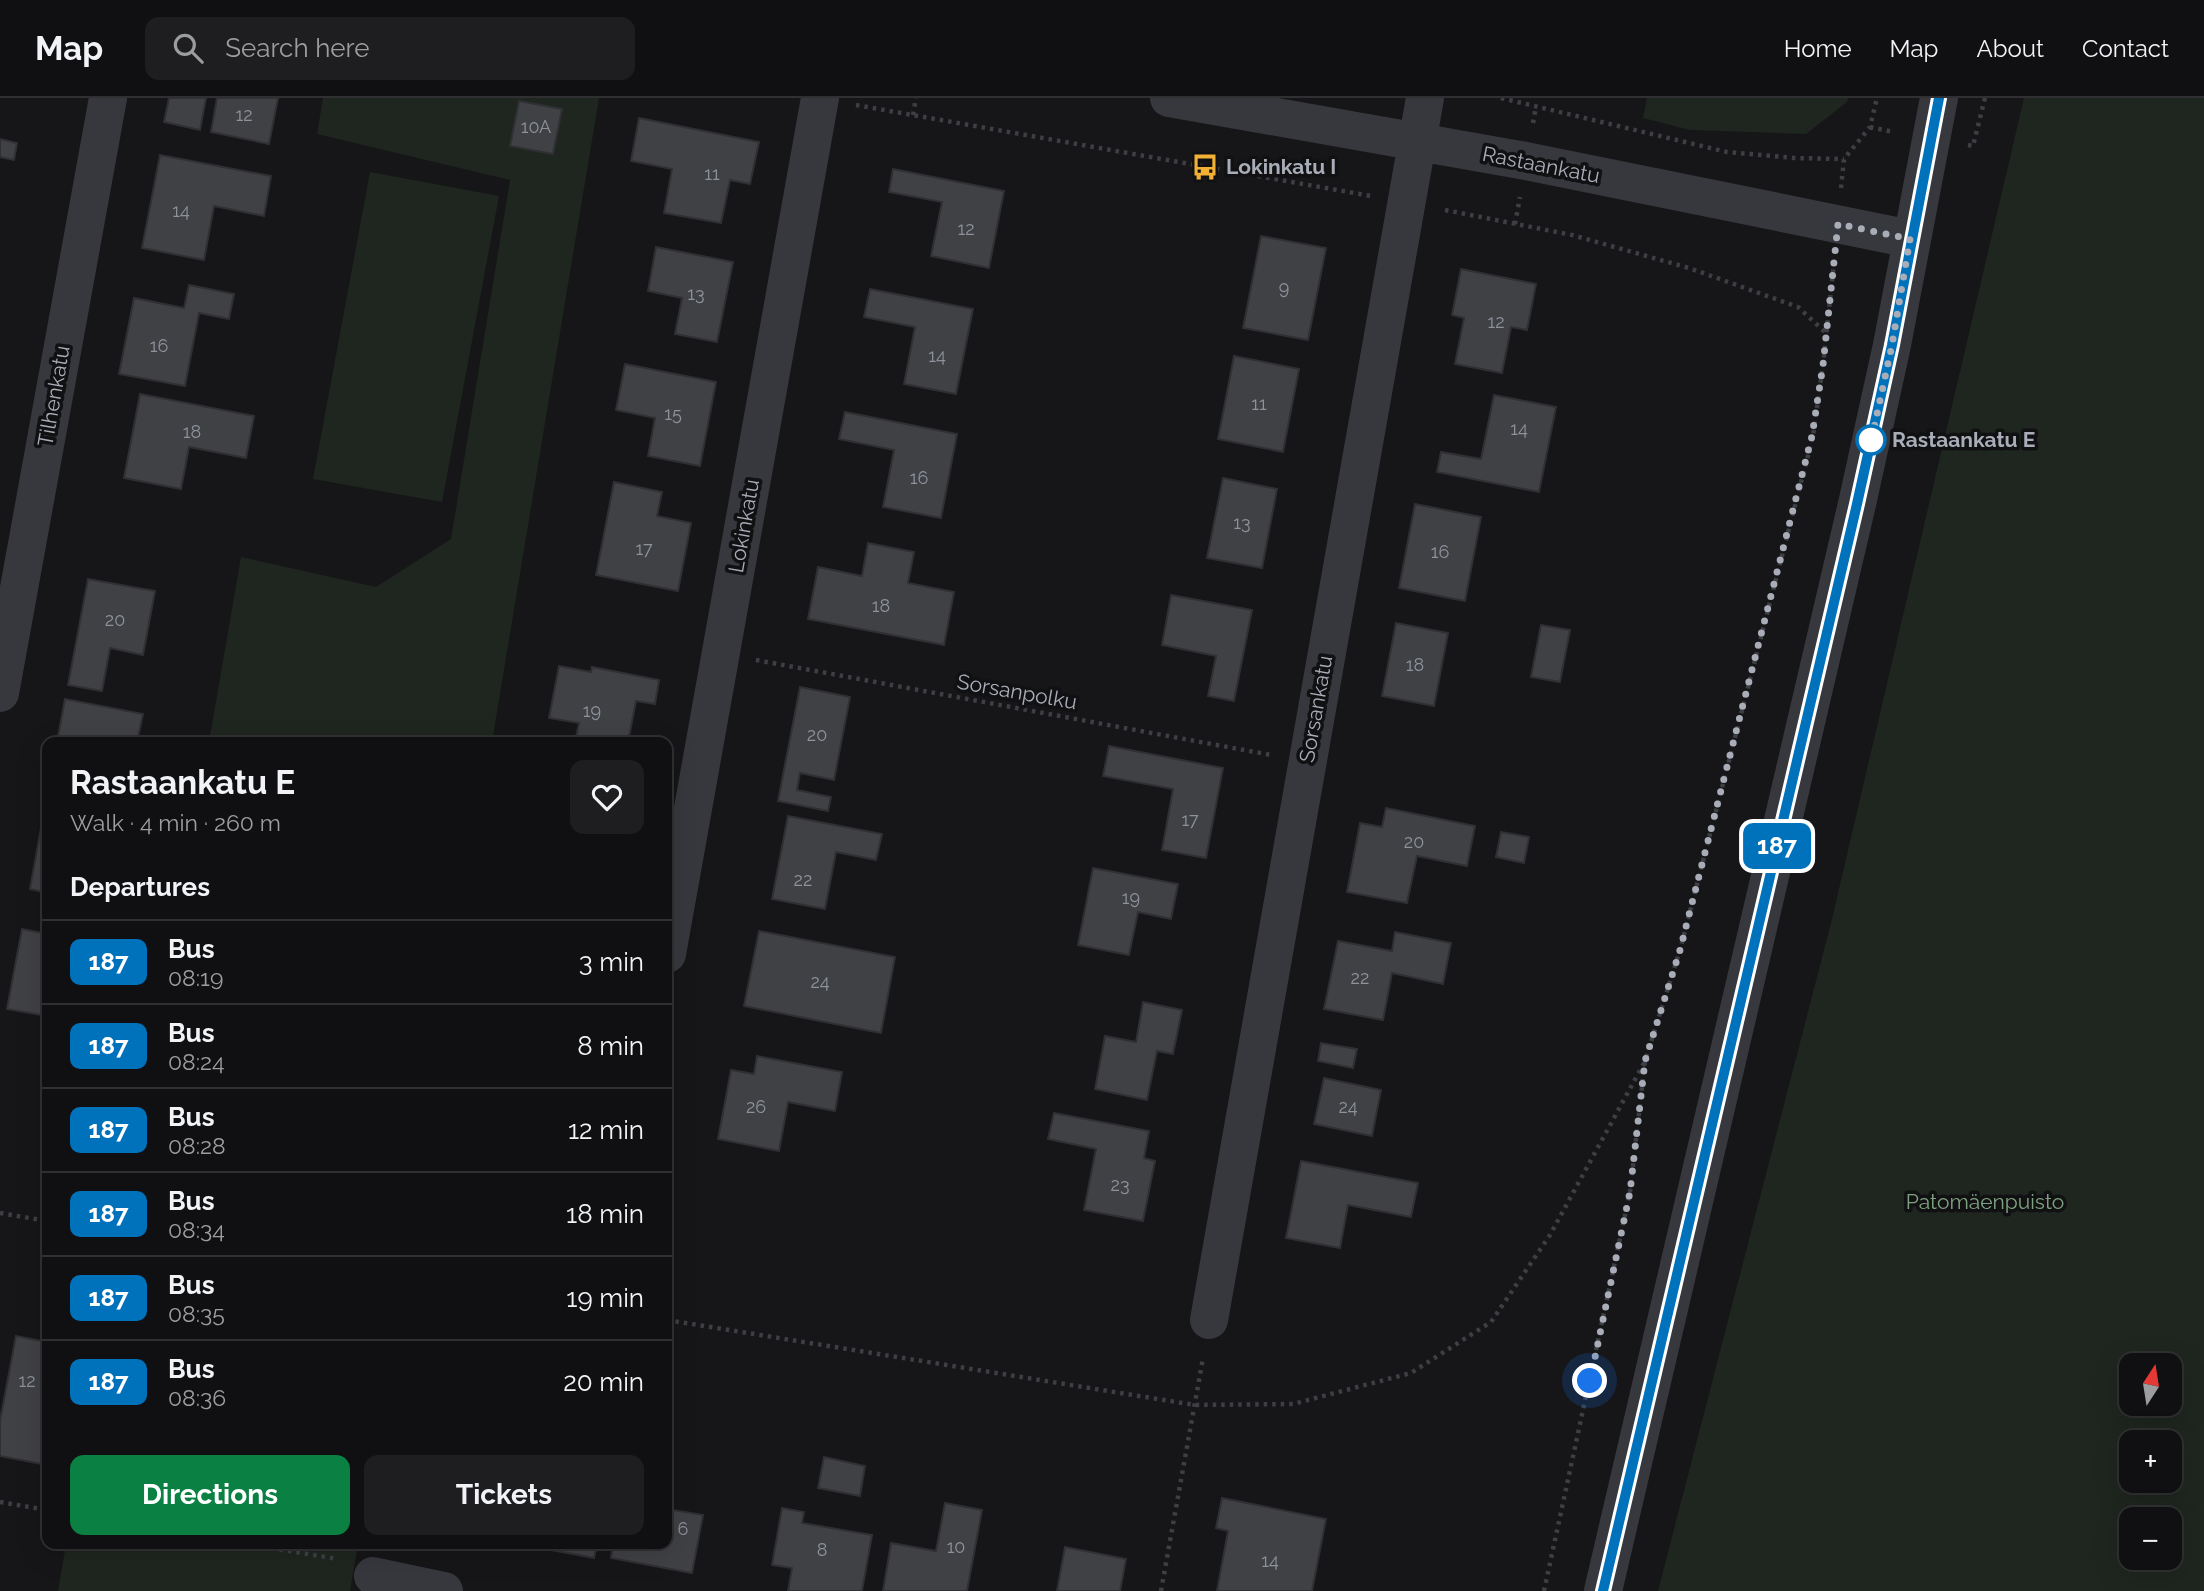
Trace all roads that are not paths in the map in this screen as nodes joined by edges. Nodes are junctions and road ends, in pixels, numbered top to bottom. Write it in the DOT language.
graph roads {
  1 [pos="108,98"];
  2 [pos="820,98"];
  3 [pos="1169,98"];
  4 [pos="1424,98"];
  5 [pos="1939,98"];
  6 [pos="1416,142"];
  7 [pos="1910,239"];
  8 [pos="0,693"];
  9 [pos="672,926"];
  10 [pos="1209,1320"];
  11 [pos="373,1576"];
  12 [pos="444,1591"];
  13 [pos="1603,1591"];
  1 -- 8 [label="street, Tilhenkatu"];
  2 -- 9 [label="street, Lokinkatu"];
  3 -- 6 [label="street, Rastaankatu"];
  4 -- 6 [label="street, Sorsankatu"];
  5 -- 7 [label="street"];
  6 -- 7 [label="street, Rastaankatu"];
  6 -- 10 [label="street, Sorsankatu"];
  7 -- 13 [label="street"];
  11 -- 12 [label="street"];
}
